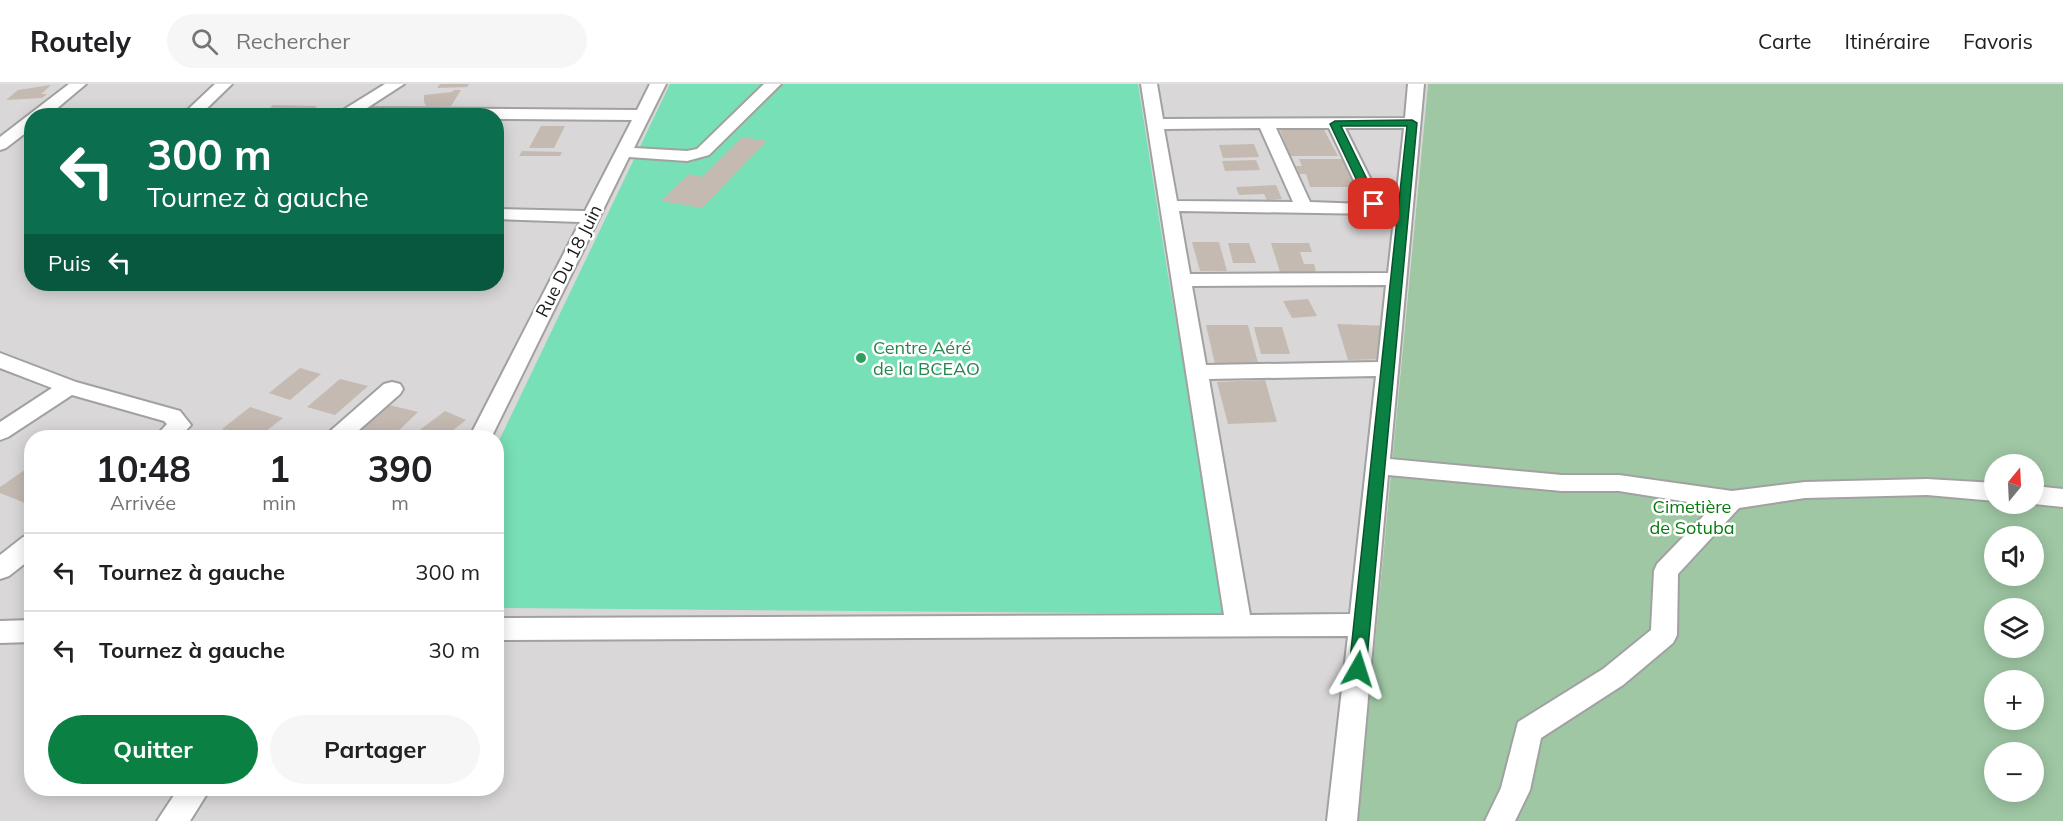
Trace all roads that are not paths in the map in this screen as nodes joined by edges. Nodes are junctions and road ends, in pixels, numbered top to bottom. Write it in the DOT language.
graph roads {
  1 [pos="78,84"];
  2 [pos="224,84"];
  3 [pos="396,84"];
  4 [pos="658,84"];
  5 [pos="773,84"];
  6 [pos="1149,84"];
  7 [pos="1416,84"];
  8 [pos="48,108"];
  9 [pos="198,108"];
  10 [pos="357,108"];
  11 [pos="504,115"];
  12 [pos="643,115"];
  13 [pos="1412,123"];
  14 [pos="1156,124"];
  15 [pos="1266,124"];
  16 [pos="1335,124"];
  17 [pos="24,126"];
  18 [pos="0,145"];
  19 [pos="624,152"];
  20 [pos="1169,206"];
  21 [pos="1304,207"];
  22 [pos="504,214"];
  23 [pos="591,217"];
  24 [pos="1397,279"];
  25 [pos="1181,280"];
  26 [pos="0,360"];
  27 [pos="1388,369"];
  28 [pos="1197,372"];
  29 [pos="69,387"];
  30 [pos="392,389"];
  31 [pos="174,430"];
  32 [pos="345,430"];
  33 [pos="484,430"];
  34 [pos="0,432"];
  35 [pos="1378,466"];
  36 [pos="1984,491"];
  37 [pos="2044,496"];
  38 [pos="2063,498"];
  39 [pos="1732,500"];
  40 [pos="24,550"];
  41 [pos="0,569"];
  42 [pos="1239,625"];
  43 [pos="1362,625"];
  44 [pos="504,629"];
  45 [pos="24,631"];
  46 [pos="0,632"];
  47 [pos="190,796"];
  48 [pos="172,821"];
  49 [pos="1342,821"];
  50 [pos="1500,821"];
  1 -- 8 [label="street"];
  2 -- 9 [label="street"];
  3 -- 10 [label="street"];
  4 -- 12 [label="street, Rue Du 18 Juin"];
  5 -- 19 [label="street"];
  6 -- 14 [label="street"];
  7 -- 13 [label="street"];
  11 -- 12 [label="street"];
  12 -- 19 [label="street, Rue Du 18 Juin"];
  13 -- 16 [label="street"];
  13 -- 24 [label="street"];
  14 -- 15 [label="street"];
  14 -- 20 [label="street"];
  15 -- 16 [label="street"];
  15 -- 21 [label="street"];
  16 -- 21 [label="street"];
  17 -- 18 [label="street"];
  19 -- 23 [label="street, Rue Du 18 Juin"];
  20 -- 21 [label="street"];
  20 -- 25 [label="street"];
  22 -- 23 [label="street"];
  23 -- 33 [label="street, Rue Du 18 Juin"];
  24 -- 25 [label="street"];
  24 -- 27 [label="street"];
  25 -- 28 [label="street"];
  26 -- 29 [label="street"];
  27 -- 28 [label="street"];
  27 -- 35 [label="street"];
  28 -- 42 [label="street"];
  29 -- 31 [label="street"];
  29 -- 34 [label="street"];
  30 -- 32 [label="street"];
  35 -- 39 [label="street"];
  35 -- 43 [label="street"];
  36 -- 39 [label="street"];
  37 -- 38 [label="street"];
  39 -- 50 [label="street"];
  40 -- 41 [label="street"];
  42 -- 43 [label="street"];
  42 -- 44 [label="street"];
  43 -- 49 [label="street"];
  45 -- 46 [label="street"];
  47 -- 48 [label="street"];
}
